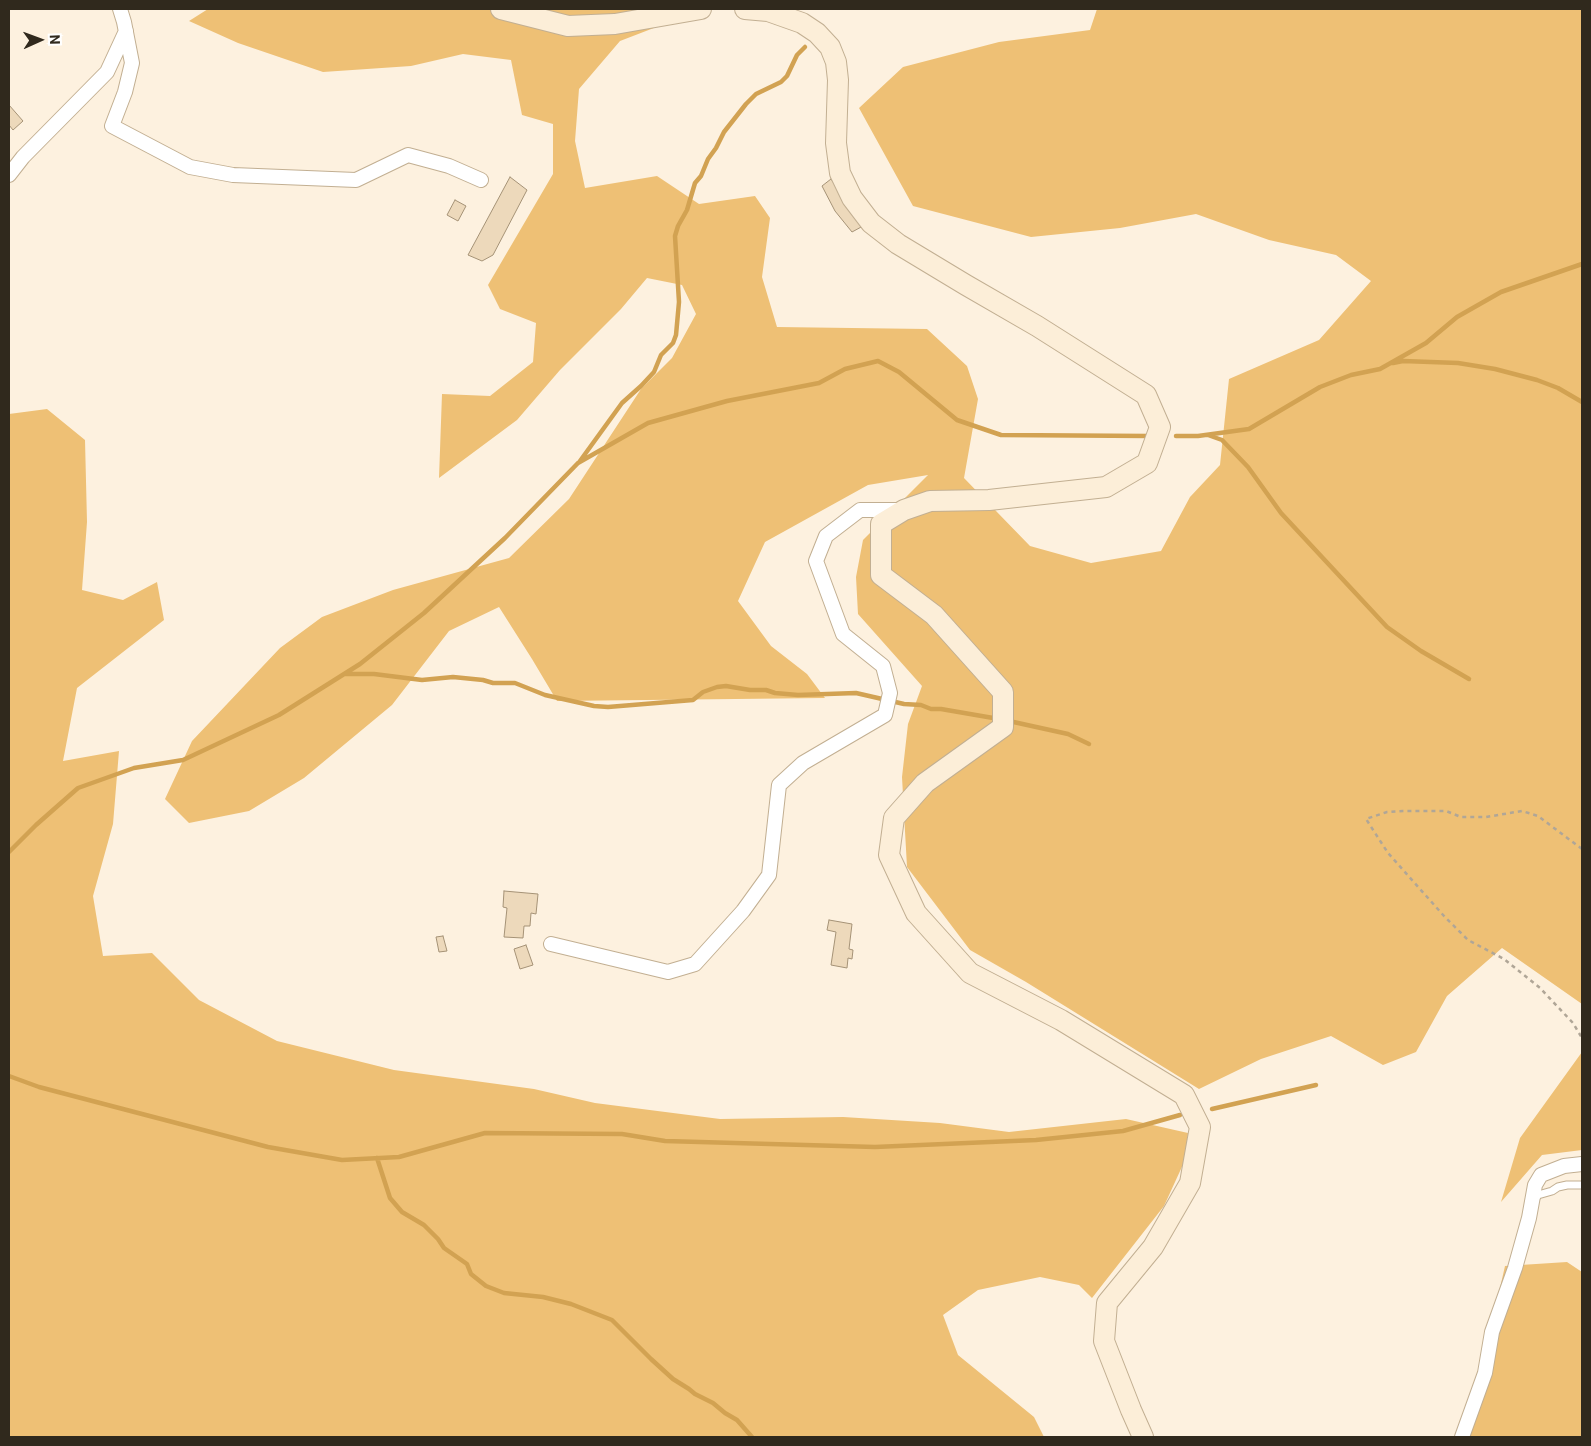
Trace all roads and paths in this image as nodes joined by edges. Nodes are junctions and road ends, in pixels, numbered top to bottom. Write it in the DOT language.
graph roads {
  1 [pos="120,9"];
  2 [pos="501,9"];
  3 [pos="701,9"];
  4 [pos="745,9"];
  5 [pos="126,30"];
  6 [pos="9,175"];
  7 [pos="481,180"];
  8 [pos="904,510"];
  9 [pos="1582,849"];
  10 [pos="550,944"];
  11 [pos="1582,1038"];
  12 [pos="1582,1164"];
  13 [pos="1582,1185"];
  14 [pos="1529,1218"];
  15 [pos="1143,1437"];
  16 [pos="1462,1437"];
  1 -- 5 [label="street"];
  2 -- 3 [label="street"];
  4 -- 8 [label="street"];
  5 -- 6 [label="street"];
  5 -- 7 [label="street"];
  8 -- 10 [label="street"];
  8 -- 15 [label="street"];
  9 -- 11 [label="path"];
  12 -- 14 [label="street"];
  13 -- 14 [label="lane"];
  14 -- 16 [label="street"];
}
